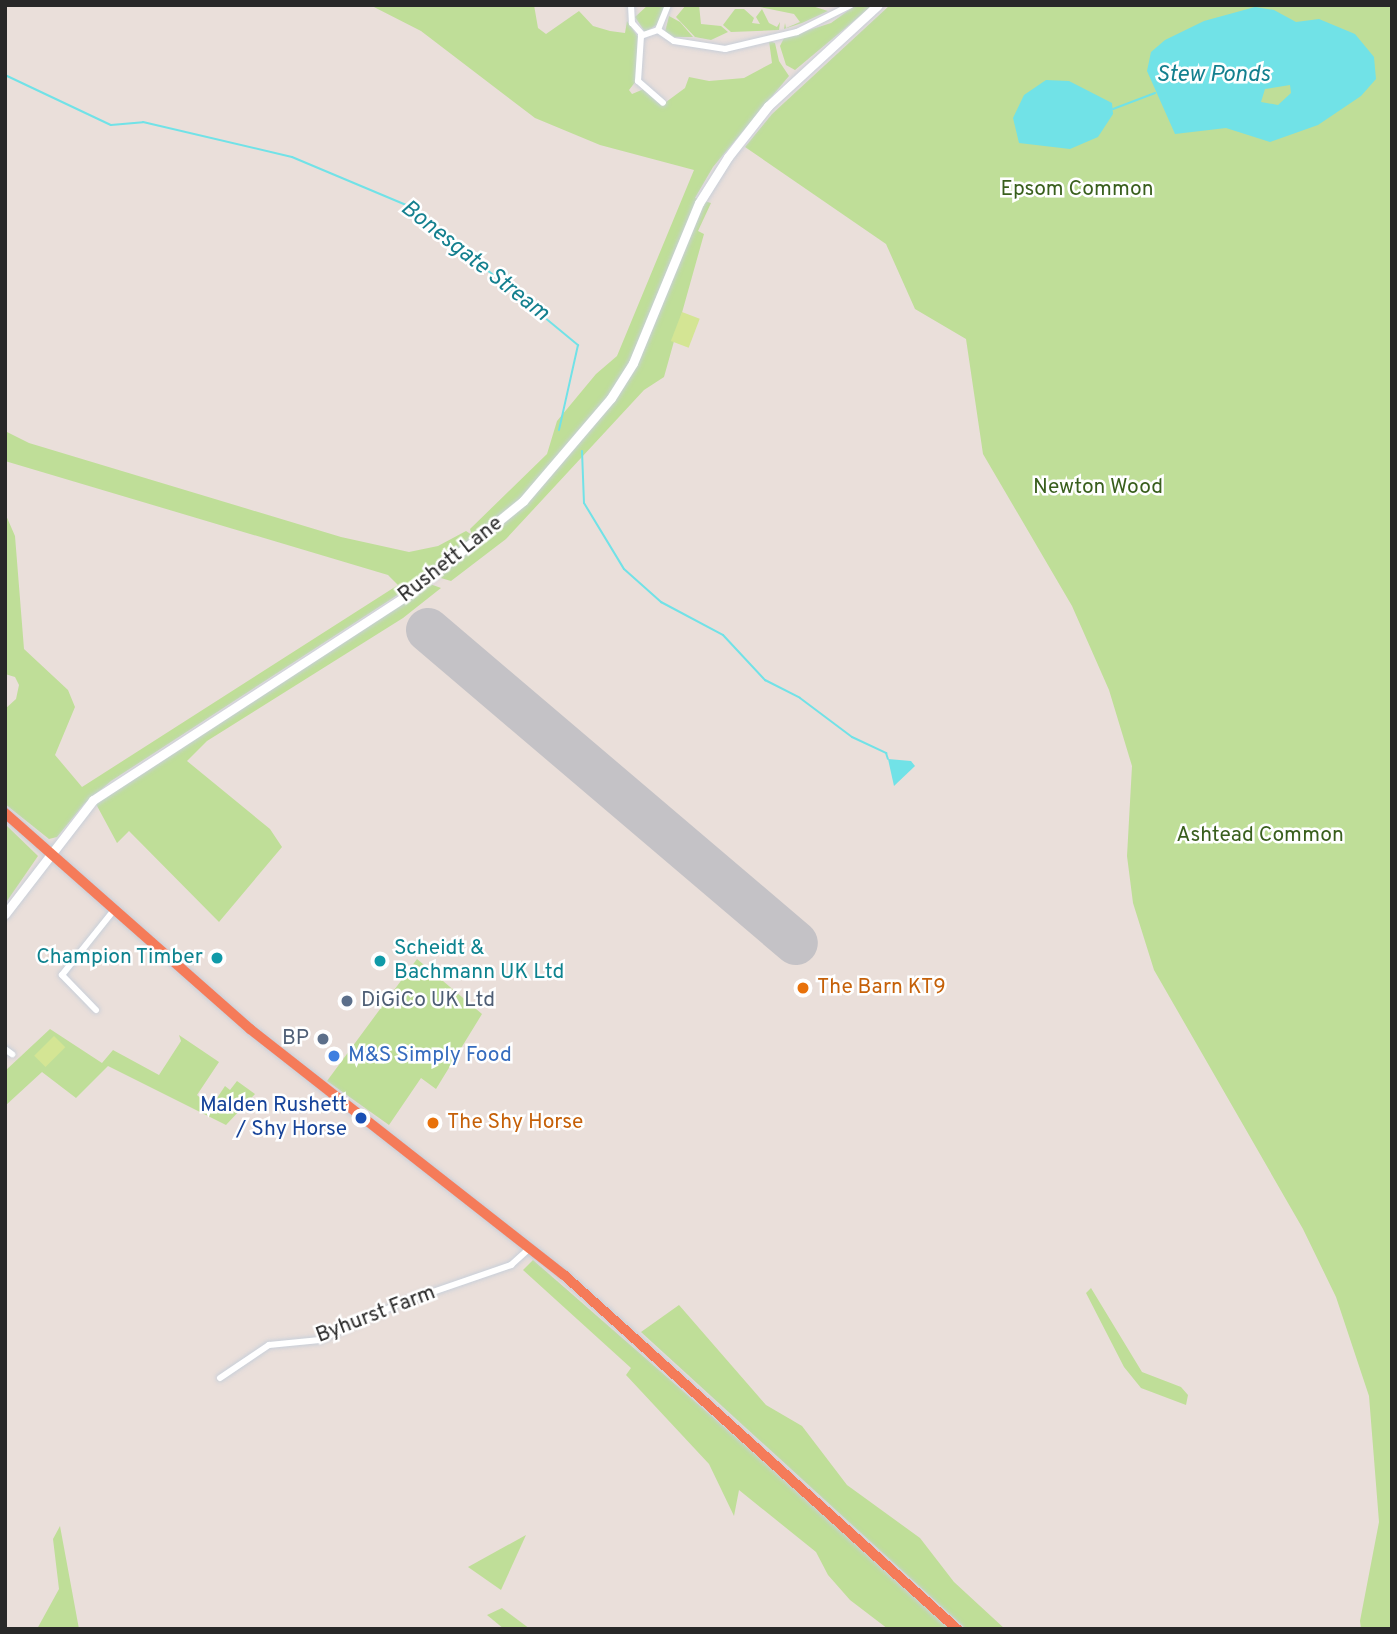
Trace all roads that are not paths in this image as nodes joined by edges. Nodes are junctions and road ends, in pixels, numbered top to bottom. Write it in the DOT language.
graph roads {
  1 [pos="642,5"];
  2 [pos="668,5"];
  3 [pos="851,5"];
  4 [pos="878,5"];
  5 [pos="632,7"];
  6 [pos="658,30"];
  7 [pos="642,34"];
  8 [pos="639,85"];
  9 [pos="631,91"];
  10 [pos="663,103"];
  11 [pos="5,813"];
  12 [pos="52,852"];
  13 [pos="114,910"];
  14 [pos="5,914"];
  15 [pos="96,1010"];
  16 [pos="5,1049"];
  17 [pos="12,1054"];
  18 [pos="532,1247"];
  19 [pos="220,1378"];
  20 [pos="957,1629"];
  1 -- 5 [label="street"];
  2 -- 6 [label="street"];
  3 -- 6 [label="street"];
  4 -- 12 [label="main road, Rushett Lane"];
  5 -- 7 [label="street"];
  6 -- 7 [label="street"];
  7 -- 8 [label="street"];
  8 -- 9 [label="street"];
  8 -- 10 [label="street"];
  11 -- 12 [label="highway"];
  12 -- 13 [label="highway"];
  12 -- 14 [label="main road, Rushett Lane"];
  13 -- 15 [label="street"];
  13 -- 18 [label="highway"];
  16 -- 17 [label="street"];
  18 -- 19 [label="street, Byhurst Farm"];
  18 -- 20 [label="highway"];
}
